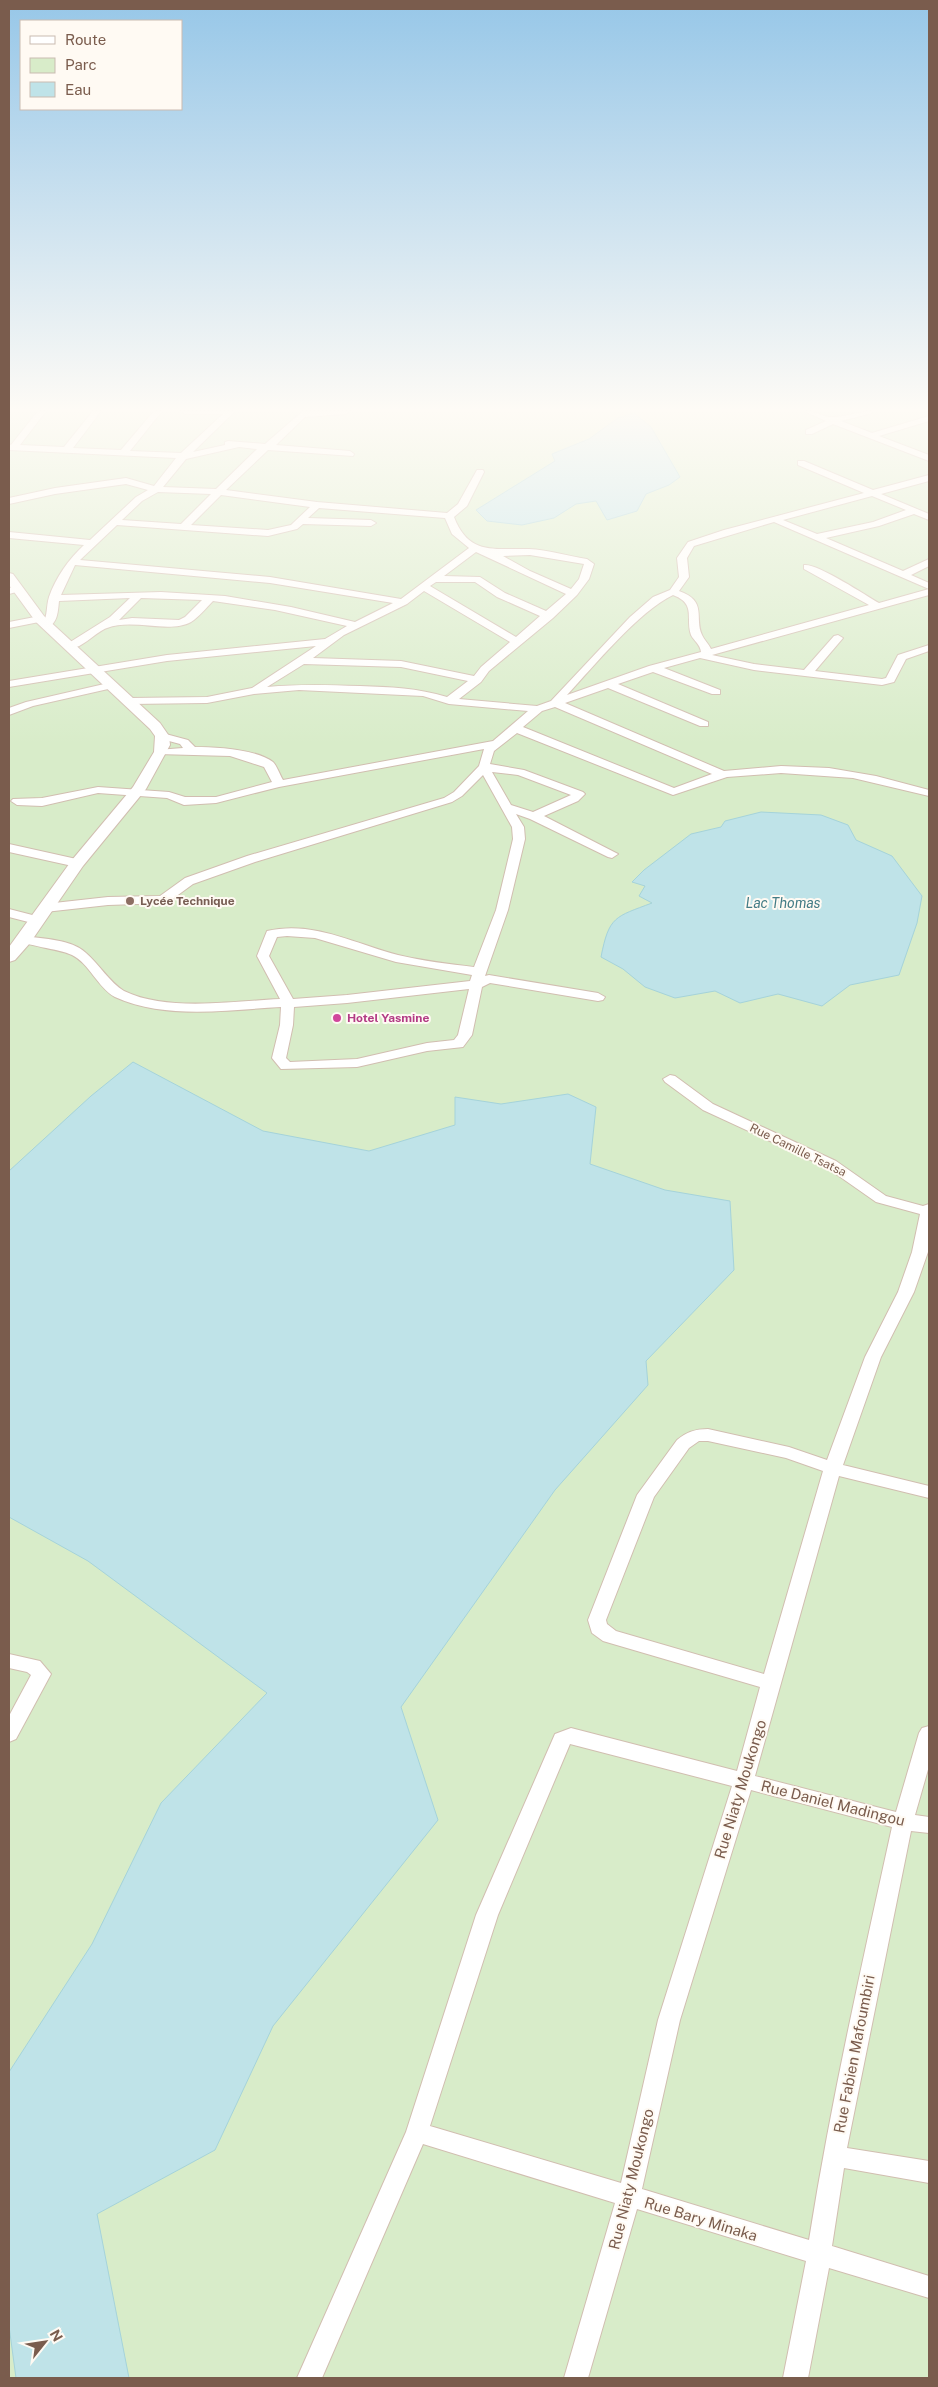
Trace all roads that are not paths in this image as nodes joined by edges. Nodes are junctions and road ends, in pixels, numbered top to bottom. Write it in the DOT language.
graph roads {
  1 [pos="116,522"];
  2 [pos="121,522"];
  3 [pos="188,522"];
  4 [pos="299,522"];
  5 [pos="350,522"];
  6 [pos="451,522"];
  7 [pos="766,522"];
  8 [pos="782,522"];
  9 [pos="881,522"];
  10 [pos="371,523"];
  11 [pos="183,527"];
  12 [pos="9,535"];
  13 [pos="818,537"];
  14 [pos="90,543"];
  15 [pos="474,548"];
  16 [pos="491,553"];
  17 [pos="72,562"];
  18 [pos="929,562"];
  19 [pos="807,567"];
  20 [pos="905,574"];
  21 [pos="9,577"];
  22 [pos="433,579"];
  23 [pos="423,586"];
  24 [pos="929,586"];
  25 [pos="13,590"];
  26 [pos="673,592"];
  27 [pos="929,592"];
  28 [pos="573,593"];
  29 [pos="137,596"];
  30 [pos="913,597"];
  31 [pos="54,598"];
  32 [pos="210,598"];
  33 [pos="929,600"];
  34 [pos="403,602"];
  35 [pos="878,607"];
  36 [pos="549,616"];
  37 [pos="44,622"];
  38 [pos="9,625"];
  39 [pos="104,625"];
  40 [pos="356,625"];
  41 [pos="838,638"];
  42 [pos="326,642"];
  43 [pos="518,642"];
  44 [pos="71,646"];
  45 [pos="929,648"];
  46 [pos="703,654"];
  47 [pos="302,661"];
  48 [pos="94,668"];
  49 [pos="653,668"];
  50 [pos="807,673"];
  51 [pos="477,680"];
  52 [pos="9,684"];
  53 [pos="609,684"];
  54 [pos="113,685"];
  55 [pos="254,691"];
  56 [pos="716,692"];
  57 [pos="130,701"];
  58 [pos="449,701"];
  59 [pos="556,703"];
  60 [pos="538,709"];
  61 [pos="9,712"];
  62 [pos="704,724"];
  63 [pos="515,728"];
  64 [pos="162,736"];
  65 [pos="495,744"];
  66 [pos="191,750"];
  67 [pos="161,752"];
  68 [pos="484,767"];
  69 [pos="723,775"];
  70 [pos="279,784"];
  71 [pos="136,793"];
  72 [pos="929,793"];
  73 [pos="16,801"];
  74 [pos="506,807"];
  75 [pos="534,816"];
  76 [pos="9,848"];
  77 [pos="612,854"];
  78 [pos="77,863"];
  79 [pos="9,913"];
  80 [pos="41,914"];
  81 [pos="17,942"];
  82 [pos="9,957"];
  83 [pos="478,978"];
  84 [pos="598,997"];
  85 [pos="288,1003"];
  86 [pos="670,1079"];
  87 [pos="929,1211"];
  88 [pos="833,1468"];
  89 [pos="929,1492"];
  90 [pos="9,1661"];
  91 [pos="771,1683"];
  92 [pos="929,1732"];
  93 [pos="9,1734"];
  94 [pos="744,1780"];
  95 [pos="903,1822"];
  96 [pos="929,1825"];
  97 [pos="417,2132"];
  98 [pos="834,2156"];
  99 [pos="929,2172"];
  100 [pos="629,2197"];
  101 [pos="819,2255"];
  102 [pos="929,2287"];
  103 [pos="309,2378"];
  104 [pos="576,2378"];
  105 [pos="795,2378"];
  1 -- 14 [label="street"];
  2 -- 11 [label="street"];
  3 -- 11 [label="street"];
  4 -- 11 [label="street"];
  5 -- 10 [label="street"];
  6 -- 15 [label="street"];
  7 -- 26 [label="street"];
  8 -- 13 [label="street"];
  9 -- 13 [label="street"];
  12 -- 14 [label="street"];
  13 -- 20 [label="street"];
  14 -- 17 [label="street"];
  15 -- 16 [label="street"];
  15 -- 22 [label="street"];
  16 -- 28 [label="street"];
  16 -- 28 [label="street"];
  17 -- 31 [label="street"];
  17 -- 34 [label="street"];
  18 -- 20 [label="street"];
  19 -- 35 [label="street"];
  20 -- 24 [label="street"];
  21 -- 25 [label="street"];
  22 -- 23 [label="street"];
  22 -- 36 [label="street"];
  23 -- 34 [label="street"];
  23 -- 43 [label="street"];
  25 -- 37 [label="street"];
  26 -- 46 [label="street"];
  26 -- 59 [label="street"];
  27 -- 30 [label="street"];
  28 -- 36 [label="street"];
  29 -- 31 [label="street"];
  29 -- 32 [label="street"];
  29 -- 39 [label="street"];
  30 -- 33 [label="street"];
  30 -- 35 [label="street"];
  31 -- 37 [label="street"];
  32 -- 39 [label="street"];
  32 -- 40 [label="street"];
  34 -- 40 [label="street"];
  35 -- 46 [label="street"];
  36 -- 43 [label="street"];
  37 -- 38 [label="street"];
  37 -- 44 [label="street"];
  39 -- 44 [label="street"];
  40 -- 42 [label="street"];
  41 -- 50 [label="street"];
  42 -- 47 [label="street"];
  42 -- 48 [label="street"];
  43 -- 51 [label="street"];
  44 -- 48 [label="street"];
  45 -- 50 [label="street"];
  46 -- 49 [label="street"];
  46 -- 50 [label="street"];
  47 -- 51 [label="street"];
  47 -- 55 [label="street"];
  48 -- 52 [label="street"];
  48 -- 54 [label="street"];
  49 -- 53 [label="street"];
  49 -- 56 [label="street"];
  51 -- 58 [label="street"];
  53 -- 59 [label="street"];
  53 -- 62 [label="street"];
  54 -- 57 [label="street"];
  54 -- 61 [label="street"];
  55 -- 57 [label="street"];
  55 -- 58 [label="street"];
  57 -- 64 [label="street"];
  58 -- 60 [label="street"];
  59 -- 60 [label="street"];
  59 -- 69 [label="street"];
  60 -- 63 [label="street"];
  63 -- 65 [label="street"];
  63 -- 69 [label="street"];
  64 -- 66 [label="street"];
  64 -- 67 [label="street"];
  65 -- 68 [label="street"];
  65 -- 70 [label="street"];
  66 -- 67 [label="street"];
  66 -- 70 [label="street"];
  67 -- 71 [label="street"];
  68 -- 74 [label="street"];
  68 -- 75 [label="street"];
  68 -- 80 [label="street"];
  69 -- 72 [label="street"];
  70 -- 71 [label="street"];
  71 -- 73 [label="street"];
  71 -- 78 [label="street"];
  74 -- 75 [label="street"];
  74 -- 83 [label="street"];
  75 -- 77 [label="street"];
  76 -- 78 [label="street"];
  78 -- 80 [label="street"];
  79 -- 80 [label="street"];
  80 -- 81 [label="street"];
  81 -- 82 [label="street"];
  81 -- 85 [label="street"];
  83 -- 84 [label="street"];
  83 -- 85 [label="street"];
  83 -- 85 [label="street"];
  83 -- 85 [label="street"];
  86 -- 87 [label="street, Rue Camille Tsatsa"];
  87 -- 88 [label="street, Rue Niaty Moukongo"];
  88 -- 89 [label="street"];
  88 -- 91 [label="street, Rue Niaty Moukongo"];
  88 -- 91 [label="street"];
  90 -- 93 [label="street"];
  91 -- 94 [label="street, Rue Niaty Moukongo"];
  92 -- 95 [label="street, Rue Fabien Mafoumbiri"];
  94 -- 95 [label="street, Rue Daniel Madingou"];
  94 -- 97 [label="street, Rue Daniel Madingou"];
  94 -- 100 [label="street, Rue Niaty Moukongo"];
  95 -- 96 [label="street, Rue Daniel Madingou"];
  95 -- 98 [label="street, Rue Fabien Mafoumbiri"];
  97 -- 100 [label="street, Rue Bary Minaka"];
  97 -- 103 [label="street"];
  98 -- 99 [label="street"];
  98 -- 101 [label="street, Rue Fabien Mafoumbiri"];
  100 -- 101 [label="street, Rue Bary Minaka"];
  100 -- 104 [label="street, Rue Niaty Moukongo"];
  101 -- 102 [label="street, Rue Bary Minaka"];
  101 -- 105 [label="street, Rue Fabien Mafoumbiri"];
}
